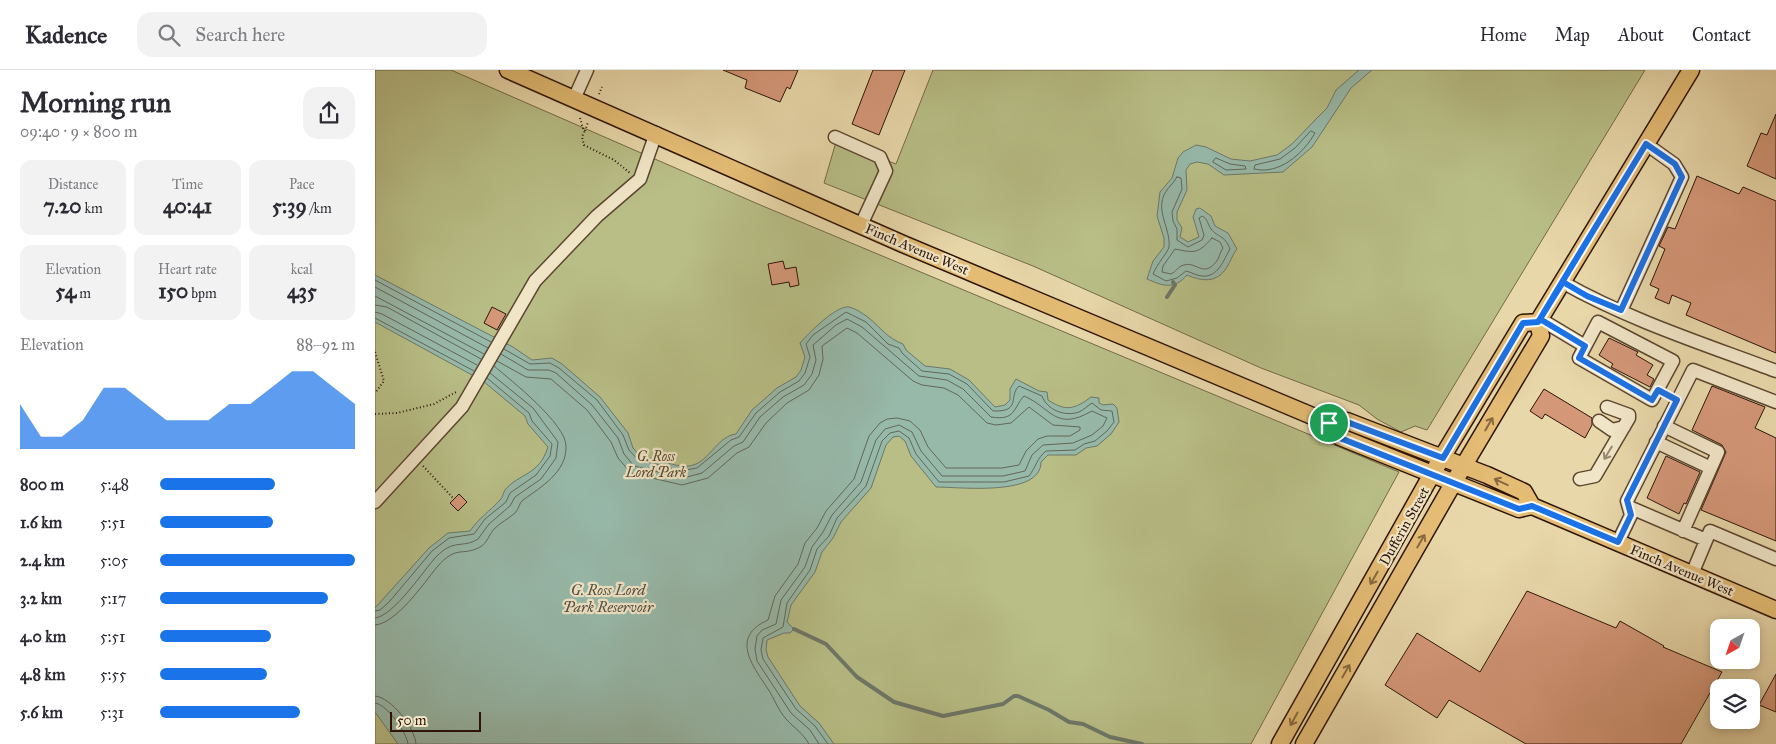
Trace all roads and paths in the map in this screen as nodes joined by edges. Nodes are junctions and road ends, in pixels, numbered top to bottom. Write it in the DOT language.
graph roads {
  1 [pos="508,70"];
  2 [pos="587,70"];
  3 [pos="1691,70"];
  4 [pos="575,99"];
  5 [pos="656,134"];
  6 [pos="835,137"];
  7 [pos="1646,144"];
  8 [pos="640,179"];
  9 [pos="861,225"];
  10 [pos="1563,282"];
  11 [pos="1621,310"];
  12 [pos="1539,320"];
  13 [pos="1585,346"];
  14 [pos="375,352"];
  15 [pos="1776,371"];
  16 [pos="1658,390"];
  17 [pos="375,393"];
  18 [pos="469,397"];
  19 [pos="1677,400"];
  20 [pos="1776,402"];
  21 [pos="1607,407"];
  22 [pos="375,414"];
  23 [pos="1599,421"];
  24 [pos="1329,423"];
  25 [pos="1664,426"];
  26 [pos="1624,427"];
  27 [pos="1656,442"];
  28 [pos="1443,458"];
  29 [pos="416,459"];
  30 [pos="1464,465"];
  31 [pos="1711,468"];
  32 [pos="1432,474"];
  33 [pos="1580,479"];
  34 [pos="1454,482"];
  35 [pos="454,499"];
  36 [pos="375,502"];
  37 [pos="1532,506"];
  38 [pos="1629,507"];
  39 [pos="1683,530"];
  40 [pos="1706,540"];
  41 [pos="1618,542"];
  42 [pos="1776,559"];
  43 [pos="1692,574"];
  44 [pos="1776,610"];
  45 [pos="1280,744"];
  46 [pos="1304,744"];
  1 -- 4 [label="main road, Finch Avenue West"];
  2 -- 4 [label="street"];
  3 -- 7 [label="main road, Dufferin Street"];
  4 -- 5 [label="main road, Finch Avenue West"];
  4 -- 8 [label="path"];
  5 -- 8 [label="street"];
  5 -- 9 [label="main road, Finch Avenue West"];
  6 -- 9 [label="street"];
  7 -- 10 [label="main road, Dufferin Street"];
  7 -- 11 [label="street"];
  8 -- 18 [label="street"];
  9 -- 24 [label="main road, Finch Avenue West"];
  10 -- 11 [label="street"];
  10 -- 12 [label="main road, Dufferin Street"];
  11 -- 15 [label="street"];
  12 -- 13 [label="street"];
  12 -- 28 [label="main road, Dufferin Street"];
  30 -- 12 [label="main road, Dufferin Street, one-way"];
  13 -- 16 [label="street"];
  13 -- 16 [label="street"];
  14 -- 17 [label="path"];
  16 -- 19 [label="street"];
  18 -- 22 [label="path"];
  18 -- 29 [label="street"];
  19 -- 20 [label="street"];
  19 -- 25 [label="street"];
  21 -- 26 [label="street"];
  23 -- 26 [label="street"];
  24 -- 28 [label="main road, Finch Avenue West"];
  24 -- 32 [label="main road, Finch Avenue West"];
  25 -- 27 [label="street"];
  25 -- 31 [label="street"];
  26 -- 33 [label="street, one-way"];
  27 -- 31 [label="street"];
  27 -- 38 [label="street"];
  28 -- 30 [label="main road, Finch Avenue West"];
  28 -- 32 [label="main road, Dufferin Street"];
  29 -- 35 [label="path"];
  29 -- 36 [label="street"];
  30 -- 34 [label="main road, Dufferin Street"];
  37 -- 30 [label="main road, Finch Avenue West, one-way"];
  31 -- 39 [label="street"];
  32 -- 34 [label="main road, Finch Avenue West"];
  32 -- 45 [label="main road, Dufferin Street, one-way"];
  34 -- 37 [label="main road, Finch Avenue West"];
  46 -- 34 [label="main road, Dufferin Street, one-way"];
  37 -- 41 [label="main road, Finch Avenue West"];
  38 -- 39 [label="street"];
  38 -- 41 [label="street"];
  39 -- 40 [label="street"];
  40 -- 42 [label="street"];
  40 -- 43 [label="street"];
  41 -- 43 [label="main road, Finch Avenue West"];
  43 -- 44 [label="main road, Finch Avenue West"];
}
